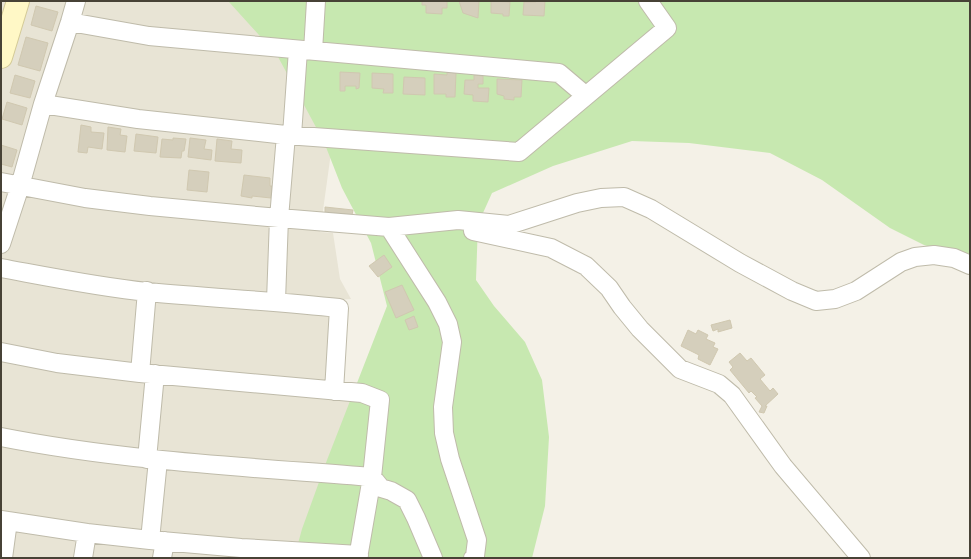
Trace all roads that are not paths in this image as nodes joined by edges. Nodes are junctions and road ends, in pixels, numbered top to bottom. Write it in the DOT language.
graph roads {
  1 [pos="18,1"];
  2 [pos="76,1"];
  3 [pos="316,1"];
  4 [pos="648,1"];
  5 [pos="70,22"];
  6 [pos="306,51"];
  7 [pos="1,57"];
  8 [pos="586,95"];
  9 [pos="43,104"];
  10 [pos="289,135"];
  11 [pos="1,182"];
  12 [pos="20,186"];
  13 [pos="279,218"];
  14 [pos="432,222"];
  15 [pos="389,227"];
  16 [pos="1,244"];
  17 [pos="970,265"];
  18 [pos="1,268"];
  19 [pos="147,291"];
  20 [pos="276,301"];
  21 [pos="1,352"];
  22 [pos="147,374"];
  23 [pos="334,390"];
  24 [pos="1,437"];
  25 [pos="152,459"];
  26 [pos="372,477"];
  27 [pos="5,520"];
  28 [pos="87,533"];
  29 [pos="159,546"];
  30 [pos="240,553"];
  31 [pos="358,556"];
  32 [pos="3,558"];
  33 [pos="82,558"];
  34 [pos="433,558"];
  35 [pos="473,558"];
  36 [pos="861,558"];
  1 -- 7 [label="street"];
  2 -- 5 [label="street"];
  3 -- 6 [label="street"];
  4 -- 8 [label="street"];
  5 -- 6 [label="street"];
  5 -- 9 [label="street"];
  6 -- 8 [label="street"];
  6 -- 10 [label="street"];
  8 -- 10 [label="street"];
  9 -- 10 [label="street"];
  9 -- 12 [label="street"];
  10 -- 13 [label="street"];
  11 -- 12 [label="street"];
  12 -- 13 [label="street"];
  12 -- 16 [label="street"];
  13 -- 15 [label="street"];
  13 -- 20 [label="street"];
  14 -- 15 [label="street"];
  14 -- 17 [label="street"];
  14 -- 36 [label="street"];
  15 -- 35 [label="street"];
  18 -- 19 [label="street"];
  19 -- 20 [label="street"];
  19 -- 22 [label="street"];
  20 -- 23 [label="street"];
  21 -- 22 [label="street"];
  22 -- 23 [label="street"];
  22 -- 25 [label="street"];
  23 -- 26 [label="street"];
  24 -- 25 [label="street"];
  25 -- 26 [label="street"];
  25 -- 29 [label="street"];
  26 -- 31 [label="street"];
  26 -- 34 [label="street"];
  27 -- 28 [label="street"];
  27 -- 32 [label="street"];
  28 -- 29 [label="street"];
  28 -- 33 [label="street"];
  29 -- 30 [label="street"];
  30 -- 31 [label="street"];
}
